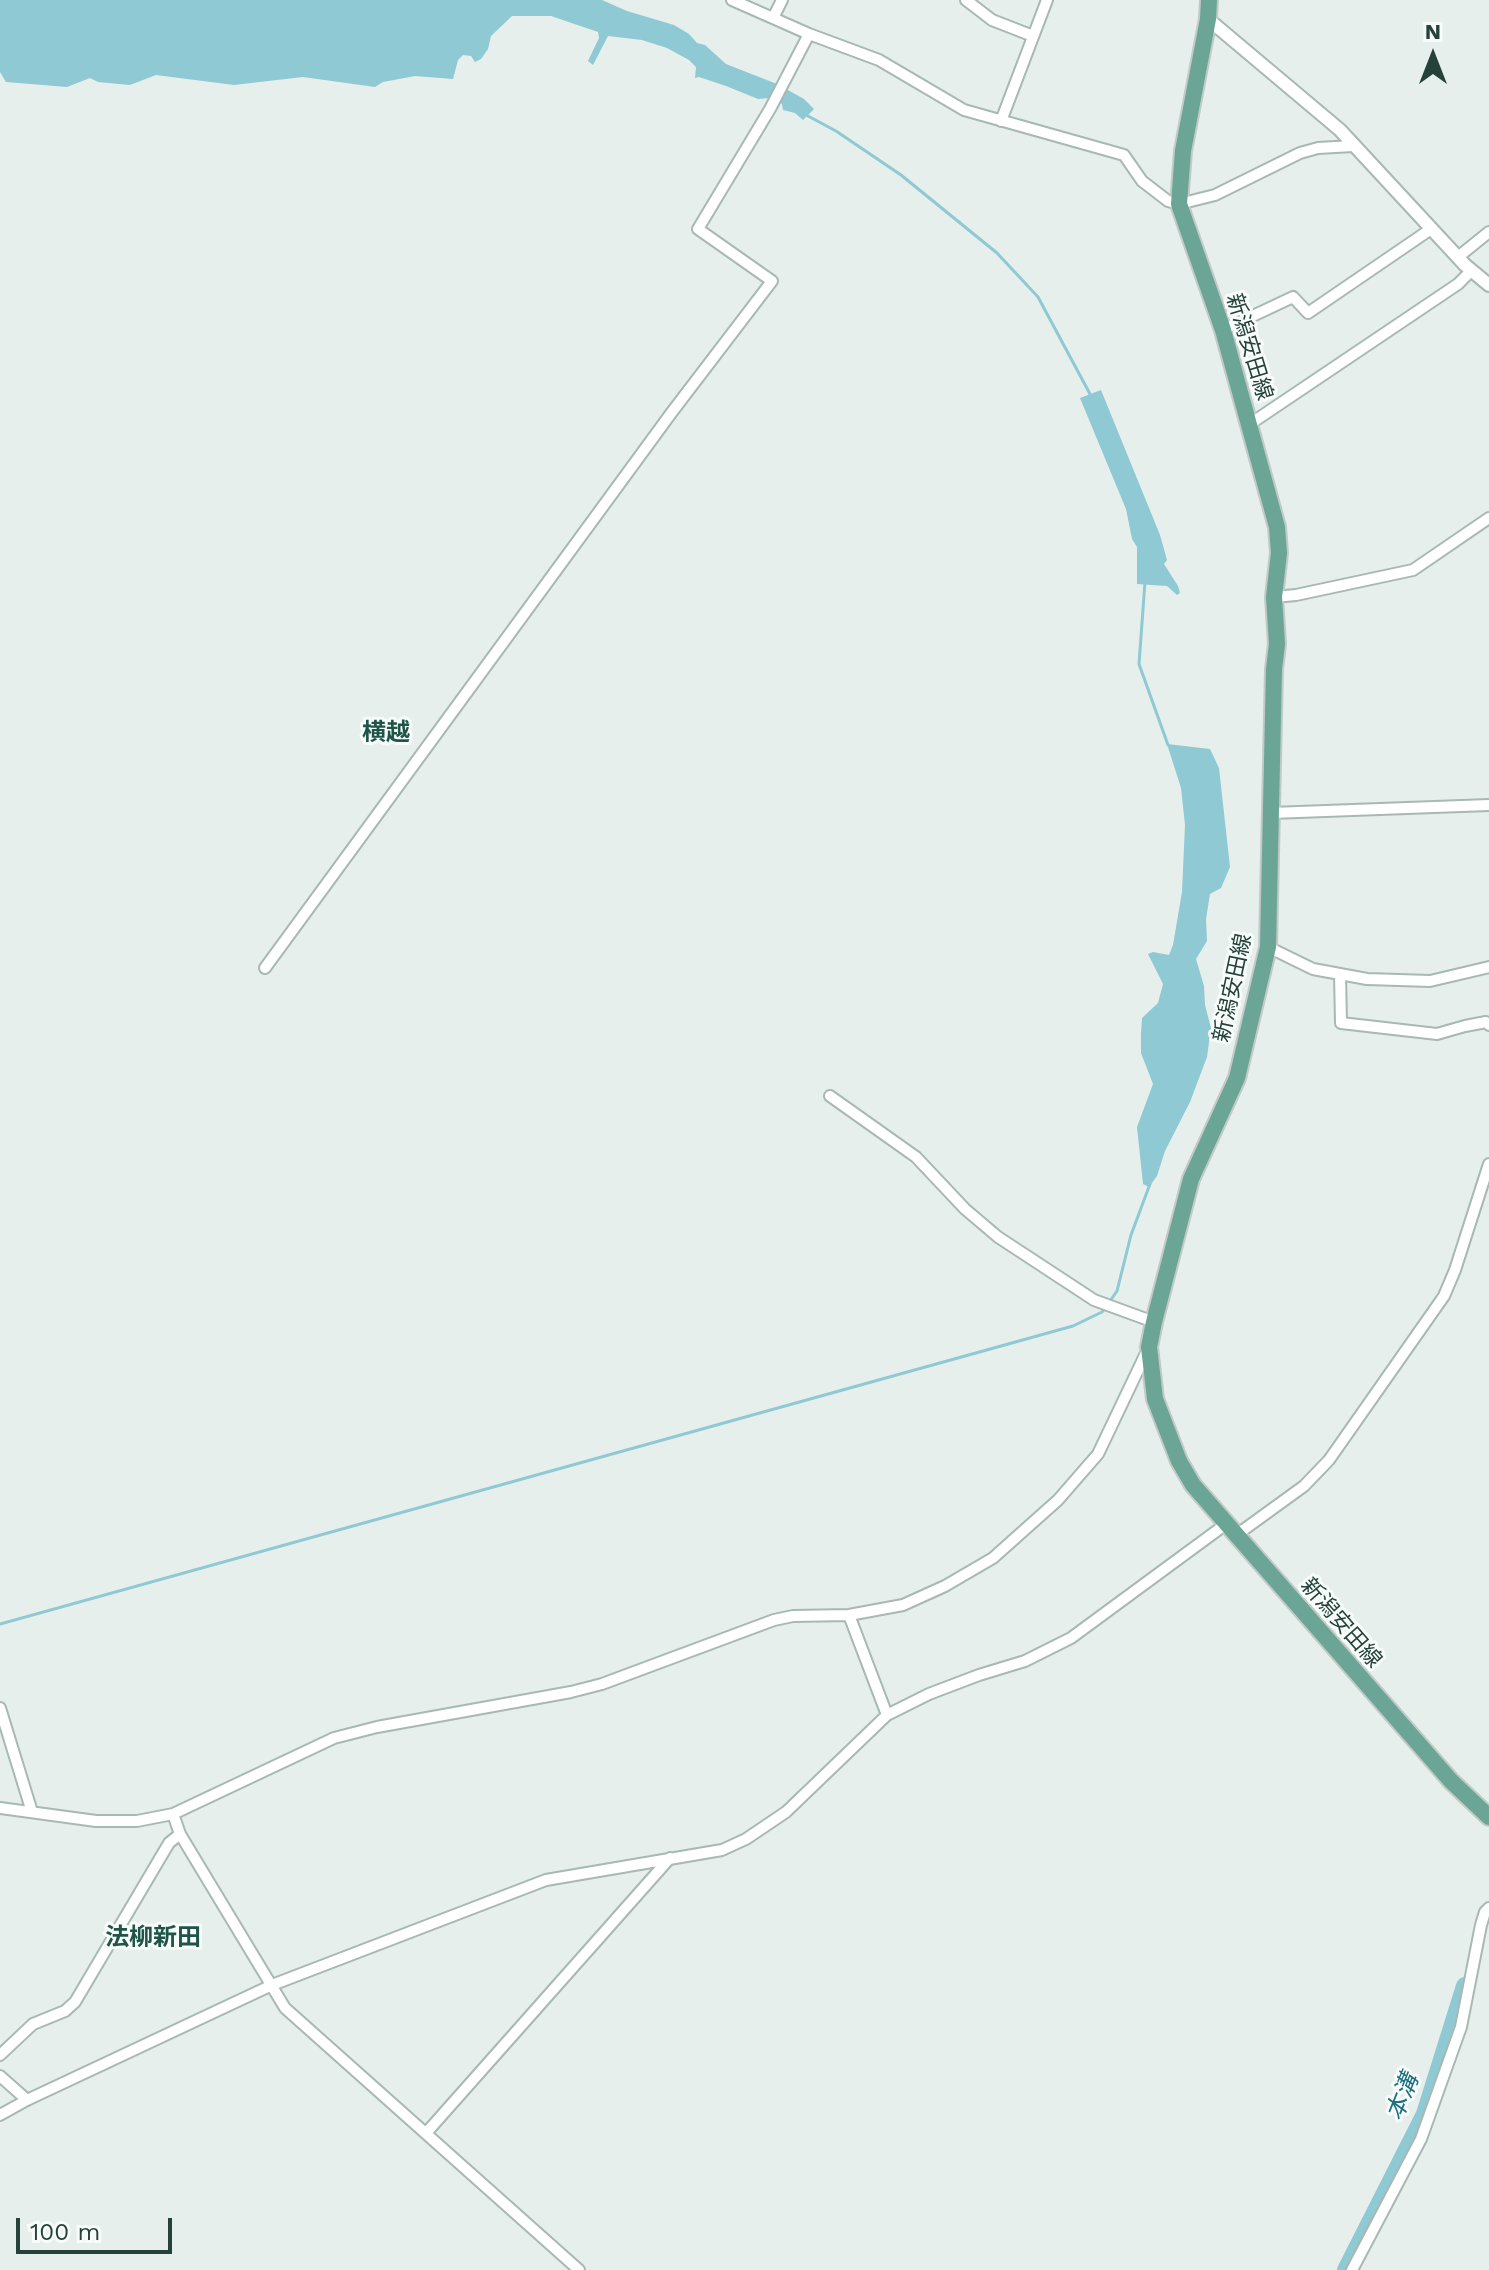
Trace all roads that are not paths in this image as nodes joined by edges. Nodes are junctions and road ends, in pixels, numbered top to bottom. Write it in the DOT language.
graph roads {
  1 [pos="732,0"];
  2 [pos="782,0"];
  3 [pos="966,0"];
  4 [pos="1047,0"];
  5 [pos="1209,0"];
  6 [pos="774,16"];
  7 [pos="1208,19"];
  8 [pos="809,34"];
  9 [pos="1033,36"];
  10 [pos="1001,121"];
  11 [pos="1353,146"];
  12 [pos="1179,204"];
  13 [pos="1431,229"];
  14 [pos="1489,232"];
  15 [pos="1458,257"];
  16 [pos="1471,271"];
  17 [pos="1489,285"];
  18 [pos="1223,330"];
  19 [pos="1250,424"];
  20 [pos="1489,518"];
  21 [pos="1274,597"];
  22 [pos="1489,805"];
  23 [pos="1271,813"];
  24 [pos="1268,947"];
  25 [pos="1489,967"];
  26 [pos="265,968"];
  27 [pos="1340,974"];
  28 [pos="1489,1025"];
  29 [pos="830,1096"];
  30 [pos="1489,1164"];
  31 [pos="1154,1322"];
  32 [pos="1149,1347"];
  33 [pos="1230,1530"];
  34 [pos="849,1615"];
  35 [pos="0,1708"];
  36 [pos="887,1715"];
  37 [pos="0,1808"];
  38 [pos="32,1812"];
  39 [pos="173,1814"];
  40 [pos="1489,1817"];
  41 [pos="180,1834"];
  42 [pos="670,1858"];
  43 [pos="1489,1908"];
  44 [pos="272,1985"];
  45 [pos="0,2055"];
  46 [pos="0,2076"];
  47 [pos="27,2100"];
  48 [pos="0,2115"];
  49 [pos="427,2132"];
  50 [pos="579,2270"];
  51 [pos="1352,2270"];
  1 -- 6 [label="street"];
  2 -- 6 [label="street"];
  3 -- 9 [label="street"];
  4 -- 9 [label="street"];
  5 -- 7 [label="main road, 新潟安田線"];
  6 -- 8 [label="street"];
  7 -- 11 [label="street"];
  7 -- 12 [label="main road, 新潟安田線"];
  8 -- 10 [label="street"];
  8 -- 26 [label="street"];
  9 -- 10 [label="street"];
  10 -- 12 [label="street"];
  11 -- 12 [label="street"];
  11 -- 13 [label="street"];
  12 -- 18 [label="main road, 新潟安田線"];
  13 -- 15 [label="street"];
  13 -- 18 [label="street"];
  14 -- 15 [label="street"];
  15 -- 16 [label="street"];
  16 -- 17 [label="street"];
  16 -- 19 [label="street"];
  18 -- 19 [label="main road, 新潟安田線"];
  19 -- 21 [label="main road, 新潟安田線"];
  20 -- 21 [label="street"];
  21 -- 23 [label="main road, 新潟安田線"];
  22 -- 23 [label="street"];
  23 -- 24 [label="main road, 新潟安田線"];
  24 -- 27 [label="street"];
  24 -- 31 [label="main road, 新潟安田線"];
  25 -- 27 [label="street"];
  27 -- 28 [label="street"];
  29 -- 31 [label="street"];
  30 -- 33 [label="street"];
  31 -- 32 [label="main road, 新潟安田線"];
  32 -- 33 [label="main road, 新潟安田線"];
  32 -- 34 [label="street"];
  33 -- 36 [label="street"];
  33 -- 40 [label="main road, 新潟安田線"];
  34 -- 36 [label="street"];
  34 -- 39 [label="street"];
  35 -- 38 [label="street"];
  36 -- 42 [label="street"];
  37 -- 38 [label="street"];
  38 -- 39 [label="street"];
  39 -- 41 [label="street"];
  41 -- 44 [label="street"];
  41 -- 45 [label="street"];
  42 -- 44 [label="street"];
  42 -- 49 [label="street"];
  43 -- 51 [label="street"];
  44 -- 47 [label="street"];
  44 -- 49 [label="street"];
  46 -- 47 [label="street"];
  47 -- 48 [label="street"];
  49 -- 50 [label="street"];
}
